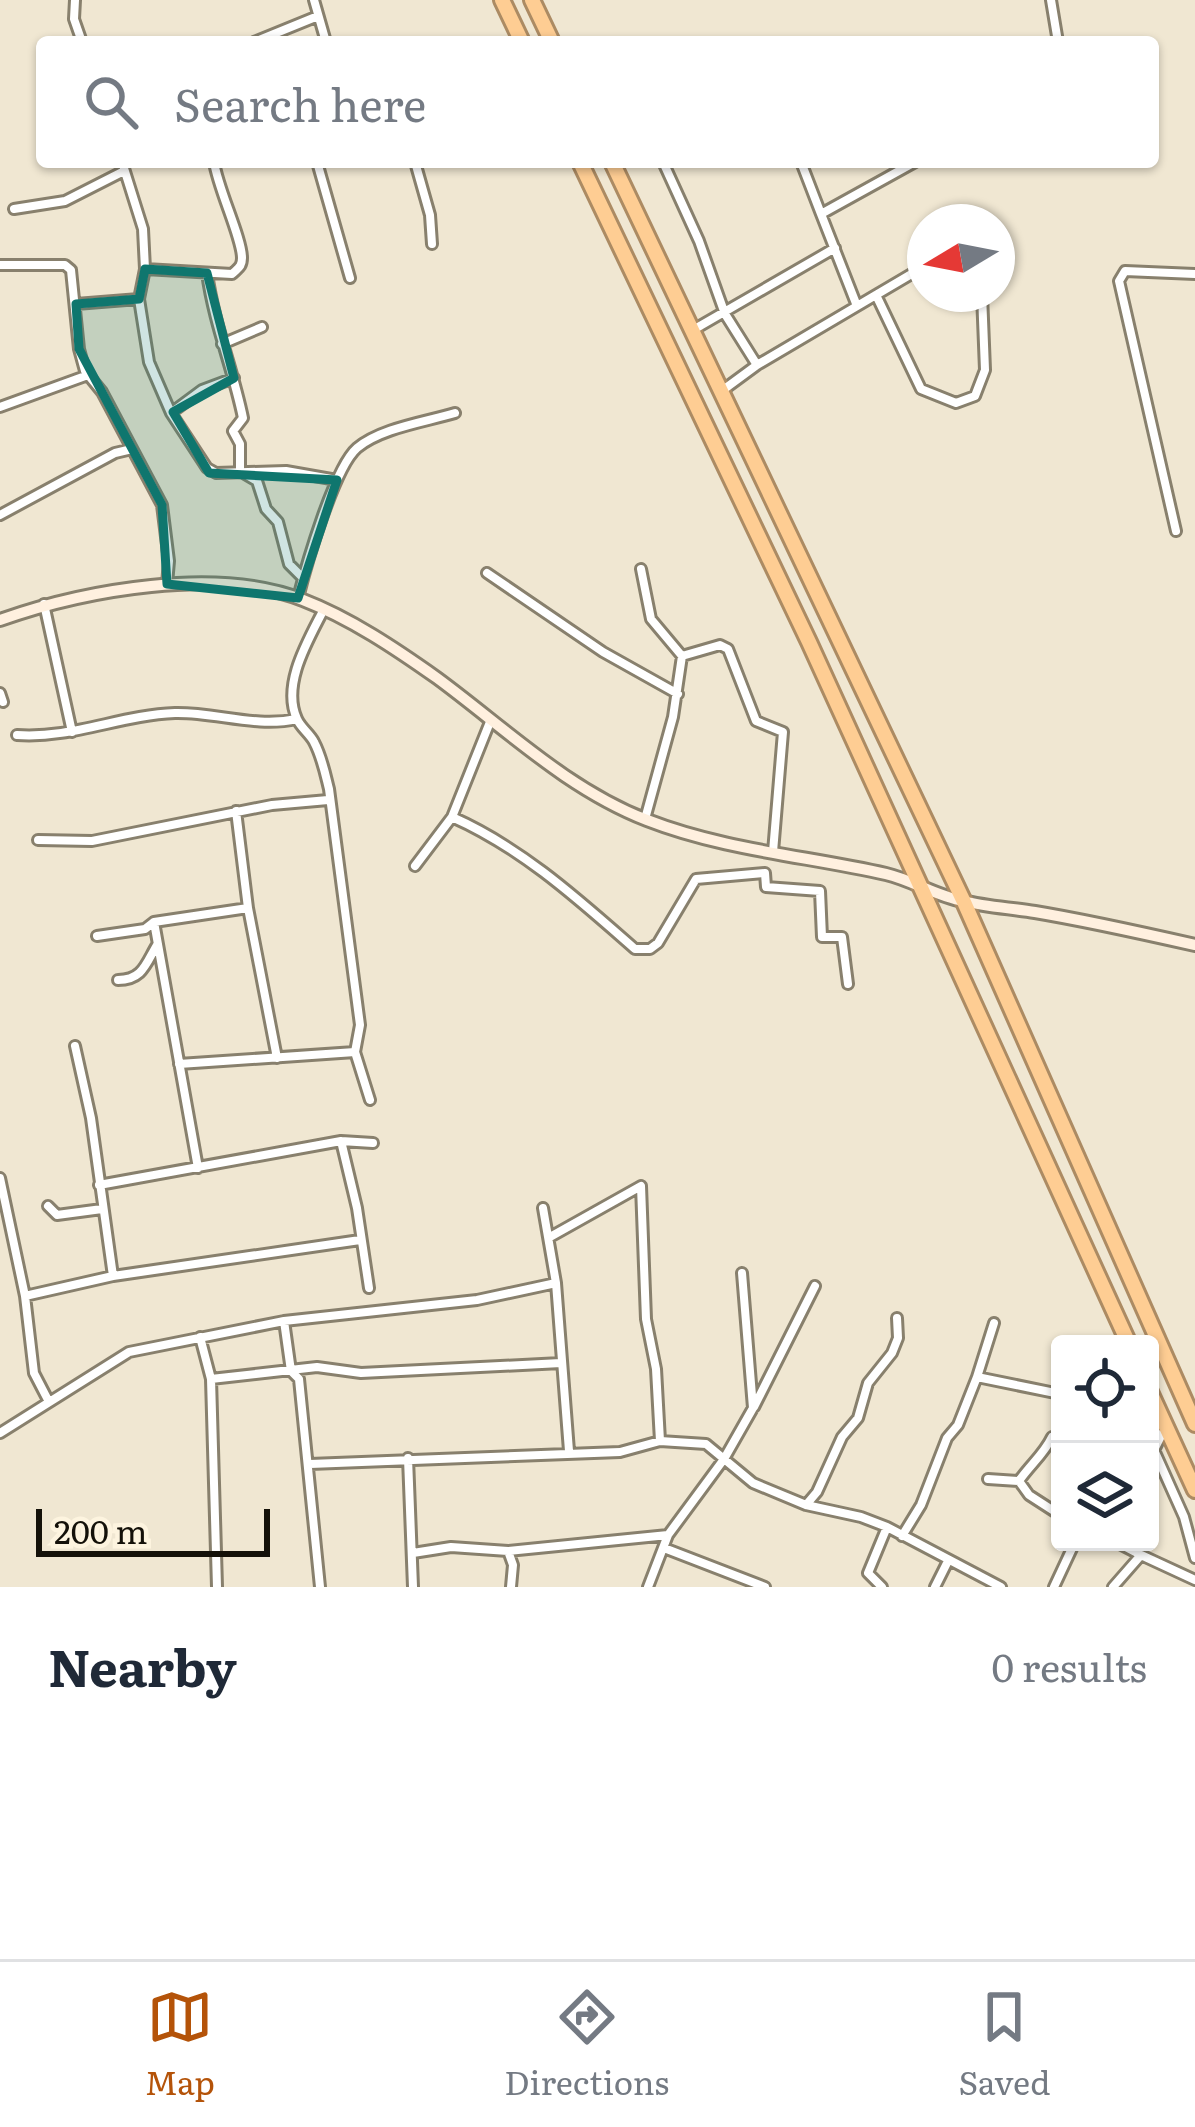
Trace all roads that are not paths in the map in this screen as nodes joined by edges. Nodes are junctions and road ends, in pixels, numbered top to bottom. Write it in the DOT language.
graph roads {
  1 [pos="75,0"];
  2 [pos="314,0"];
  3 [pos="502,0"];
  4 [pos="532,0"];
  5 [pos="1052,0"];
  6 [pos="318,16"];
  7 [pos="80,36"];
  8 [pos="269,36"];
  9 [pos="324,36"];
  10 [pos="519,36"];
  11 [pos="549,36"];
  12 [pos="1057,36"];
  13 [pos="120,168"];
  14 [pos="124,168"];
  15 [pos="215,168"];
  16 [pos="319,168"];
  17 [pos="418,168"];
  18 [pos="583,168"];
  19 [pos="614,168"];
  20 [pos="666,168"];
  21 [pos="803,168"];
  22 [pos="904,168"];
  23 [pos="14,209"];
  24 [pos="821,214"];
  25 [pos="432,244"];
  26 [pos="835,248"];
  27 [pos="0,265"];
  28 [pos="145,268"];
  29 [pos="207,274"];
  30 [pos="1195,274"];
  31 [pos="907,277"];
  32 [pos="350,278"];
  33 [pos="876,296"];
  34 [pos="139,299"];
  35 [pos="76,304"];
  36 [pos="857,306"];
  37 [pos="724,312"];
  38 [pos="983,312"];
  39 [pos="262,327"];
  40 [pos="692,330"];
  41 [pos="223,344"];
  42 [pos="757,365"];
  43 [pos="88,376"];
  44 [pos="234,378"];
  45 [pos="102,392"];
  46 [pos="722,392"];
  47 [pos="0,406"];
  48 [pos="455,412"];
  49 [pos="170,413"];
  50 [pos="131,449"];
  51 [pos="116,453"];
  52 [pos="240,471"];
  53 [pos="338,480"];
  54 [pos="0,514"];
  55 [pos="1176,530"];
  56 [pos="800,558"];
  57 [pos="640,569"];
  58 [pos="487,573"];
  59 [pos="776,574"];
  60 [pos="303,578"];
  61 [pos="167,584"];
  62 [pos="298,598"];
  63 [pos="44,604"];
  64 [pos="324,609"];
  65 [pos="0,620"];
  66 [pos="682,656"];
  67 [pos="678,694"];
  68 [pos="297,719"];
  69 [pos="490,722"];
  70 [pos="72,732"];
  71 [pos="17,735"];
  72 [pos="328,800"];
  73 [pos="236,811"];
  74 [pos="452,817"];
  75 [pos="646,820"];
  76 [pos="38,840"];
  77 [pos="773,854"];
  78 [pos="416,866"];
  79 [pos="924,891"];
  80 [pos="964,902"];
  81 [pos="248,908"];
  82 [pos="154,922"];
  83 [pos="97,936"];
  84 [pos="158,944"];
  85 [pos="1195,945"];
  86 [pos="118,980"];
  87 [pos="848,984"];
  88 [pos="75,1046"];
  89 [pos="355,1052"];
  90 [pos="278,1058"];
  91 [pos="179,1064"];
  92 [pos="370,1100"];
  93 [pos="341,1141"];
  94 [pos="373,1144"];
  95 [pos="198,1169"];
  96 [pos="0,1178"];
  97 [pos="99,1185"];
  98 [pos="48,1206"];
  99 [pos="542,1208"];
  100 [pos="103,1209"];
  101 [pos="550,1237"];
  102 [pos="360,1240"];
  103 [pos="742,1273"];
  104 [pos="113,1276"];
  105 [pos="556,1283"];
  106 [pos="815,1286"];
  107 [pos="369,1288"];
  108 [pos="25,1297"];
  109 [pos="897,1318"];
  110 [pos="284,1321"];
  111 [pos="994,1323"];
  112 [pos="1125,1335"];
  113 [pos="200,1337"];
  114 [pos="561,1363"];
  115 [pos="291,1371"];
  116 [pos="977,1377"];
  117 [pos="211,1378"];
  118 [pos="1051,1392"];
  119 [pos="48,1400"];
  120 [pos="753,1408"];
  121 [pos="1159,1412"];
  122 [pos="1195,1424"];
  123 [pos="1169,1431"];
  124 [pos="0,1433"];
  125 [pos="1051,1439"];
  126 [pos="660,1441"];
  127 [pos="1156,1443"];
  128 [pos="569,1451"];
  129 [pos="408,1459"];
  130 [pos="423,1459"];
  131 [pos="724,1459"];
  132 [pos="310,1464"];
  133 [pos="1159,1466"];
  134 [pos="409,1477"];
  135 [pos="988,1479"];
  136 [pos="1019,1481"];
  137 [pos="1195,1490"];
  138 [pos="806,1505"];
  139 [pos="1051,1508"];
  140 [pos="887,1527"];
  141 [pos="668,1535"];
  142 [pos="902,1536"];
  143 [pos="664,1548"];
  144 [pos="508,1551"];
  145 [pos="1071,1551"];
  146 [pos="1134,1551"];
  147 [pos="412,1553"];
  148 [pos="1142,1555"];
  149 [pos="1195,1558"];
  150 [pos="948,1562"];
  151 [pos="1195,1580"];
  152 [pos="748,1584"];
  153 [pos="878,1586"];
  154 [pos="217,1587"];
  155 [pos="320,1587"];
  156 [pos="413,1587"];
  157 [pos="511,1587"];
  158 [pos="648,1587"];
  159 [pos="765,1587"];
  160 [pos="935,1587"];
  161 [pos="1001,1587"];
  162 [pos="1054,1587"];
  163 [pos="1113,1587"];
  1 -- 7 [label="street"];
  2 -- 6 [label="street"];
  3 -- 10 [label="highway"];
  4 -- 11 [label="highway"];
  5 -- 12 [label="street"];
  6 -- 8 [label="street"];
  6 -- 9 [label="street"];
  13 -- 23 [label="street"];
  14 -- 28 [label="street"];
  15 -- 29 [label="street"];
  16 -- 32 [label="street"];
  17 -- 25 [label="street"];
  18 -- 59 [label="highway"];
  19 -- 40 [label="highway"];
  20 -- 37 [label="street"];
  21 -- 24 [label="street"];
  22 -- 24 [label="street"];
  24 -- 26 [label="street"];
  26 -- 36 [label="street"];
  26 -- 37 [label="street"];
  27 -- 35 [label="street"];
  28 -- 29 [label="street"];
  28 -- 34 [label="street"];
  29 -- 41 [label="street"];
  30 -- 55 [label="street"];
  31 -- 33 [label="street"];
  33 -- 36 [label="street"];
  33 -- 38 [label="street"];
  34 -- 35 [label="street"];
  34 -- 49 [label="street"];
  35 -- 43 [label="street"];
  36 -- 42 [label="street"];
  37 -- 40 [label="street"];
  37 -- 42 [label="street"];
  39 -- 41 [label="street"];
  40 -- 46 [label="highway"];
  41 -- 44 [label="street"];
  42 -- 46 [label="street"];
  43 -- 45 [label="street"];
  43 -- 47 [label="street"];
  44 -- 49 [label="street"];
  44 -- 52 [label="street"];
  45 -- 50 [label="street"];
  45 -- 51 [label="street"];
  46 -- 56 [label="highway"];
  48 -- 53 [label="street"];
  49 -- 52 [label="street"];
  50 -- 51 [label="street"];
  50 -- 61 [label="street"];
  51 -- 54 [label="street"];
  52 -- 53 [label="street"];
  52 -- 60 [label="street"];
  53 -- 60 [label="street"];
  56 -- 59 [label="highway"];
  56 -- 80 [label="highway"];
  57 -- 66 [label="street"];
  58 -- 67 [label="street"];
  59 -- 79 [label="highway"];
  60 -- 62 [label="street"];
  61 -- 62 [label="street"];
  61 -- 63 [label="street"];
  62 -- 64 [label="street"];
  63 -- 65 [label="street"];
  63 -- 70 [label="street"];
  64 -- 68 [label="street"];
  64 -- 69 [label="street"];
  66 -- 67 [label="street"];
  66 -- 77 [label="street"];
  67 -- 75 [label="street"];
  68 -- 70 [label="street"];
  68 -- 72 [label="street"];
  69 -- 74 [label="street"];
  69 -- 75 [label="street"];
  70 -- 71 [label="street"];
  72 -- 73 [label="street"];
  72 -- 89 [label="street"];
  73 -- 76 [label="street"];
  73 -- 81 [label="street"];
  74 -- 78 [label="street"];
  74 -- 87 [label="street"];
  75 -- 77 [label="street"];
  77 -- 79 [label="street"];
  79 -- 80 [label="street"];
  79 -- 112 [label="highway"];
  80 -- 85 [label="street"];
  80 -- 122 [label="highway"];
  81 -- 82 [label="street"];
  81 -- 90 [label="street"];
  82 -- 83 [label="street"];
  82 -- 84 [label="street"];
  84 -- 86 [label="street"];
  84 -- 91 [label="street"];
  88 -- 97 [label="street"];
  89 -- 90 [label="street"];
  89 -- 92 [label="street"];
  90 -- 91 [label="street"];
  91 -- 95 [label="street"];
  93 -- 94 [label="street"];
  93 -- 95 [label="street"];
  93 -- 102 [label="street"];
  95 -- 97 [label="street"];
  96 -- 108 [label="street"];
  97 -- 100 [label="street"];
  98 -- 100 [label="street"];
  99 -- 101 [label="street"];
  100 -- 104 [label="street"];
  101 -- 105 [label="street"];
  101 -- 126 [label="street"];
  102 -- 104 [label="street"];
  102 -- 107 [label="street"];
  103 -- 120 [label="street"];
  104 -- 108 [label="street"];
  105 -- 110 [label="street"];
  105 -- 114 [label="street"];
  106 -- 120 [label="street"];
  108 -- 119 [label="street"];
  109 -- 138 [label="street"];
  110 -- 113 [label="street"];
  110 -- 115 [label="street"];
  111 -- 116 [label="street"];
  113 -- 117 [label="street"];
  113 -- 119 [label="street"];
  114 -- 115 [label="street"];
  114 -- 128 [label="street"];
  115 -- 117 [label="street"];
  115 -- 132 [label="street"];
  116 -- 118 [label="street"];
  116 -- 142 [label="street"];
  117 -- 154 [label="street"];
  119 -- 124 [label="street"];
  120 -- 131 [label="street"];
  121 -- 123 [label="highway"];
  123 -- 127 [label="street"];
  123 -- 137 [label="highway"];
  125 -- 136 [label="street"];
  126 -- 128 [label="street"];
  126 -- 131 [label="street"];
  128 -- 130 [label="street"];
  129 -- 130 [label="street"];
  129 -- 132 [label="street"];
  129 -- 134 [label="street"];
  130 -- 134 [label="street"];
  131 -- 138 [label="street"];
  131 -- 141 [label="street"];
  132 -- 155 [label="street"];
  133 -- 149 [label="street"];
  134 -- 147 [label="street"];
  135 -- 136 [label="street"];
  136 -- 139 [label="street"];
  138 -- 140 [label="street"];
  140 -- 142 [label="street"];
  140 -- 153 [label="street"];
  141 -- 143 [label="street"];
  141 -- 144 [label="street"];
  142 -- 150 [label="street"];
  143 -- 152 [label="street"];
  143 -- 158 [label="street"];
  144 -- 147 [label="street"];
  144 -- 157 [label="street"];
  145 -- 162 [label="street"];
  146 -- 148 [label="street"];
  147 -- 156 [label="street"];
  148 -- 151 [label="street"];
  148 -- 163 [label="street"];
  150 -- 160 [label="street"];
  150 -- 161 [label="street"];
  152 -- 159 [label="street"];
}
